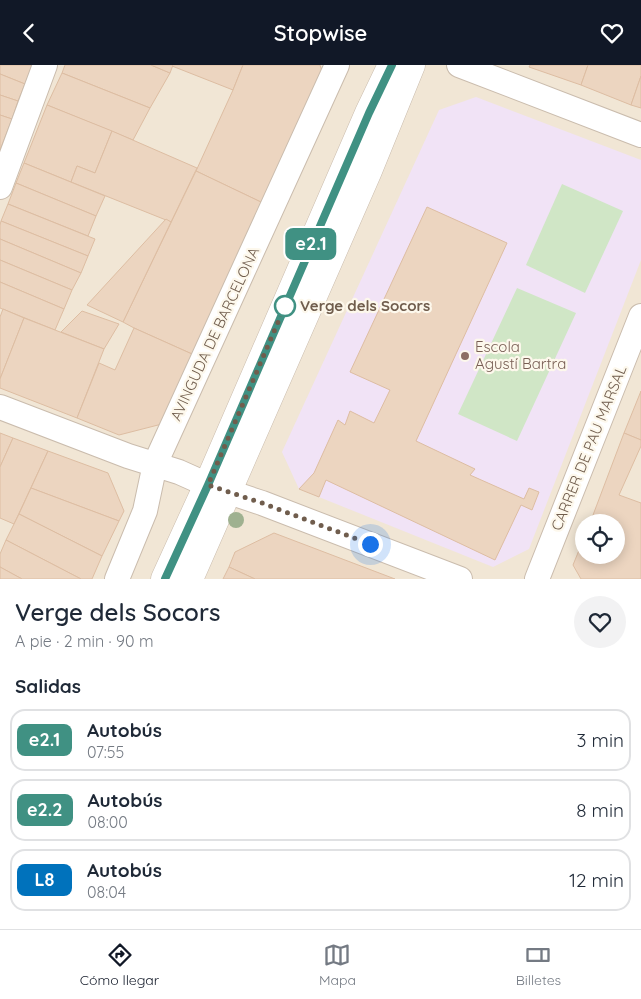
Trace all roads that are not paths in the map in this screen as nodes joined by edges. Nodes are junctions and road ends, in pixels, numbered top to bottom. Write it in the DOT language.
graph roads {
  1 [pos="44,65"];
  2 [pos="337,65"];
  3 [pos="392,65"];
  4 [pos="411,65"];
  5 [pos="459,65"];
  6 [pos="641,135"];
  7 [pos="0,187"];
  8 [pos="641,316"];
  9 [pos="0,407"];
  10 [pos="155,464"];
  11 [pos="218,488"];
  12 [pos="117,579"];
  13 [pos="165,579"];
  14 [pos="189,579"];
  15 [pos="460,579"];
  16 [pos="537,579"];
  1 -- 7 [label="street"];
  2 -- 10 [label="street, AVINGUDA DE BARCELONA"];
  3 -- 11 [label="street"];
  4 -- 11 [label="street"];
  5 -- 6 [label="street"];
  8 -- 16 [label="street, CARRER DE PAU MARSAL"];
  9 -- 10 [label="street"];
  10 -- 11 [label="street"];
  10 -- 12 [label="street, AVINGUDA DE BARCELONA"];
  11 -- 13 [label="street"];
  11 -- 14 [label="street"];
  11 -- 15 [label="street"];
}
